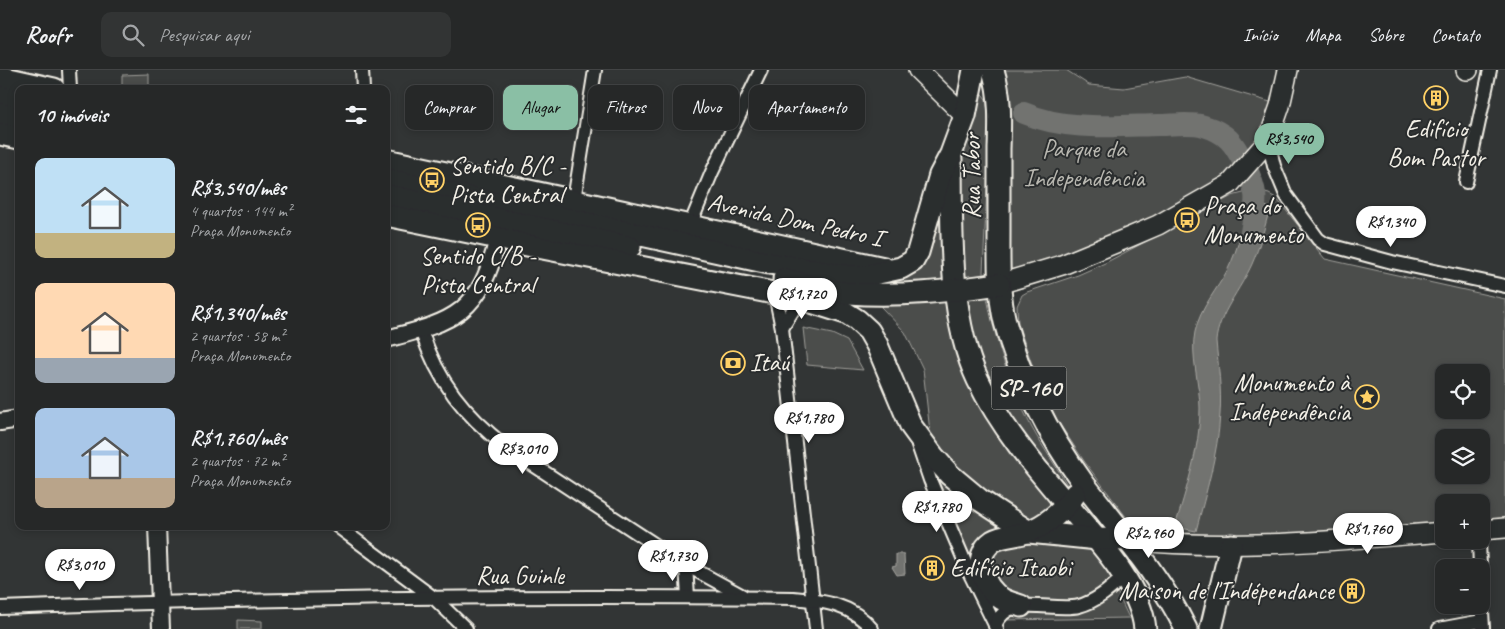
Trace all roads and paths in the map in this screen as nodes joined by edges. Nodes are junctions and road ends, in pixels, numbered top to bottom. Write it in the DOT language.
graph roads {
  1 [pos="69,70"];
  2 [pos="362,70"];
  3 [pos="595,70"];
  4 [pos="760,70"];
  5 [pos="918,70"];
  6 [pos="974,70"];
  7 [pos="993,70"];
  8 [pos="1288,70"];
  9 [pos="1490,70"];
  10 [pos="0,77"];
  11 [pos="36,85"];
  12 [pos="70,85"];
  13 [pos="363,85"];
  14 [pos="0,97"];
  15 [pos="15,100"];
  16 [pos="0,114"];
  17 [pos="964,116"];
  18 [pos="15,117"];
  19 [pos="0,134"];
  20 [pos="15,137"];
  21 [pos="1264,147"];
  22 [pos="951,154"];
  23 [pos="390,161"];
  24 [pos="390,180"];
  25 [pos="1466,182"];
  26 [pos="390,196"];
  27 [pos="574,200"];
  28 [pos="390,216"];
  29 [pos="690,225"];
  30 [pos="498,238"];
  31 [pos="762,241"];
  32 [pos="892,269"];
  33 [pos="772,278"];
  34 [pos="999,284"];
  35 [pos="1505,286"];
  36 [pos="956,290"];
  37 [pos="805,292"];
  38 [pos="782,328"];
  39 [pos="422,330"];
  40 [pos="390,339"];
  41 [pos="15,420"];
  42 [pos="0,422"];
  43 [pos="911,426"];
  44 [pos="1083,482"];
  45 [pos="1068,505"];
  46 [pos="1505,528"];
  47 [pos="1490,529"];
  48 [pos="157,530"];
  49 [pos="342,530"];
  50 [pos="1029,532"];
  51 [pos="1435,533"];
  52 [pos="1098,539"];
  53 [pos="1128,540"];
  54 [pos="1231,545"];
  55 [pos="686,565"];
  56 [pos="1124,576"];
  57 [pos="688,597"];
  58 [pos="745,597"];
  59 [pos="434,598"];
  60 [pos="471,598"];
  61 [pos="812,600"];
  62 [pos="160,602"];
  63 [pos="1021,606"];
  64 [pos="0,608"];
  65 [pos="1482,625"];
  66 [pos="463,626"];
  67 [pos="996,628"];
  68 [pos="161,629"];
  69 [pos="816,629"];
  70 [pos="872,629"];
  71 [pos="1145,629"];
  72 [pos="1186,629"];
  73 [pos="1211,629"];
  74 [pos="1439,629"];
  1 -- 12 [label="street"];
  2 -- 13 [label="street"];
  3 -- 27 [label="street"];
  4 -- 29 [label="street"];
  5 -- 17 [label="main road"];
  6 -- 17 [label="main road, Rua Tabor"];
  7 -- 34 [label="main road, Rua Tabor / SP-160"];
  8 -- 21 [label="main road"];
  9 -- 25 [label="street"];
  10 -- 11 [label="main road"];
  14 -- 15 [label="main road"];
  16 -- 18 [label="main road"];
  17 -- 22 [label="main road, Rua Tabor / SP-160"];
  19 -- 20 [label="main road"];
  21 -- 34 [label="main road"];
  21 -- 35 [label="street"];
  22 -- 32 [label="main road, Rua Tabor"];
  22 -- 36 [label="main road, Rua Tabor / SP-160"];
  23 -- 27 [label="main road, Avenida Dom Pedro I"];
  24 -- 33 [label="main road, Avenida Dom Pedro I"];
  26 -- 33 [label="main road, Avenida Dom Pedro I"];
  27 -- 29 [label="main road, Avenida Dom Pedro I"];
  28 -- 30 [label="main road, Avenida Dom Pedro I"];
  29 -- 31 [label="main road, Avenida Dom Pedro I"];
  30 -- 33 [label="main road, Avenida Dom Pedro I"];
  30 -- 39 [label="street"];
  31 -- 32 [label="main road, Avenida Dom Pedro I"];
  31 -- 33 [label="main road"];
  32 -- 33 [label="main road, Avenida Dom Pedro I"];
  33 -- 37 [label="main road, Avenida Dom Pedro I"];
  33 -- 38 [label="street"];
  34 -- 36 [label="main road, Avenida Dom Pedro I"];
  34 -- 44 [label="main road, SP-160"];
  36 -- 37 [label="main road, Avenida Dom Pedro I"];
  36 -- 45 [label="main road, SP-160"];
  37 -- 38 [label="street"];
  37 -- 43 [label="main road"];
  38 -- 61 [label="street"];
  39 -- 40 [label="street"];
  39 -- 55 [label="street"];
  41 -- 42 [label="street"];
  43 -- 50 [label="main road"];
  43 -- 67 [label="street"];
  44 -- 45 [label="main road"];
  44 -- 53 [label="main road, SP-160"];
  45 -- 50 [label="main road"];
  45 -- 52 [label="main road, SP-160"];
  46 -- 47 [label="main road"];
  48 -- 62 [label="street"];
  49 -- 59 [label="street"];
  50 -- 52 [label="main road"];
  50 -- 63 [label="main road"];
  51 -- 54 [label="main road"];
  52 -- 53 [label="main road"];
  52 -- 56 [label="main road, SP-160"];
  53 -- 54 [label="main road"];
  53 -- 72 [label="main road, SP-160"];
  54 -- 73 [label="main road"];
  55 -- 57 [label="street"];
  55 -- 58 [label="street"];
  56 -- 63 [label="street"];
  56 -- 71 [label="main road, SP-160"];
  57 -- 58 [label="street, Rua Guinle"];
  57 -- 60 [label="street, Rua Guinle"];
  58 -- 61 [label="street, Rua Guinle"];
  59 -- 60 [label="street, Rua Guinle"];
  59 -- 62 [label="street, Rua Guinle"];
  59 -- 66 [label="street"];
  60 -- 66 [label="street"];
  61 -- 69 [label="street"];
  61 -- 70 [label="street, Rua Guinle"];
  62 -- 64 [label="street, Rua Guinle"];
  62 -- 68 [label="street"];
  63 -- 67 [label="street"];
  65 -- 74 [label="street"];
}
